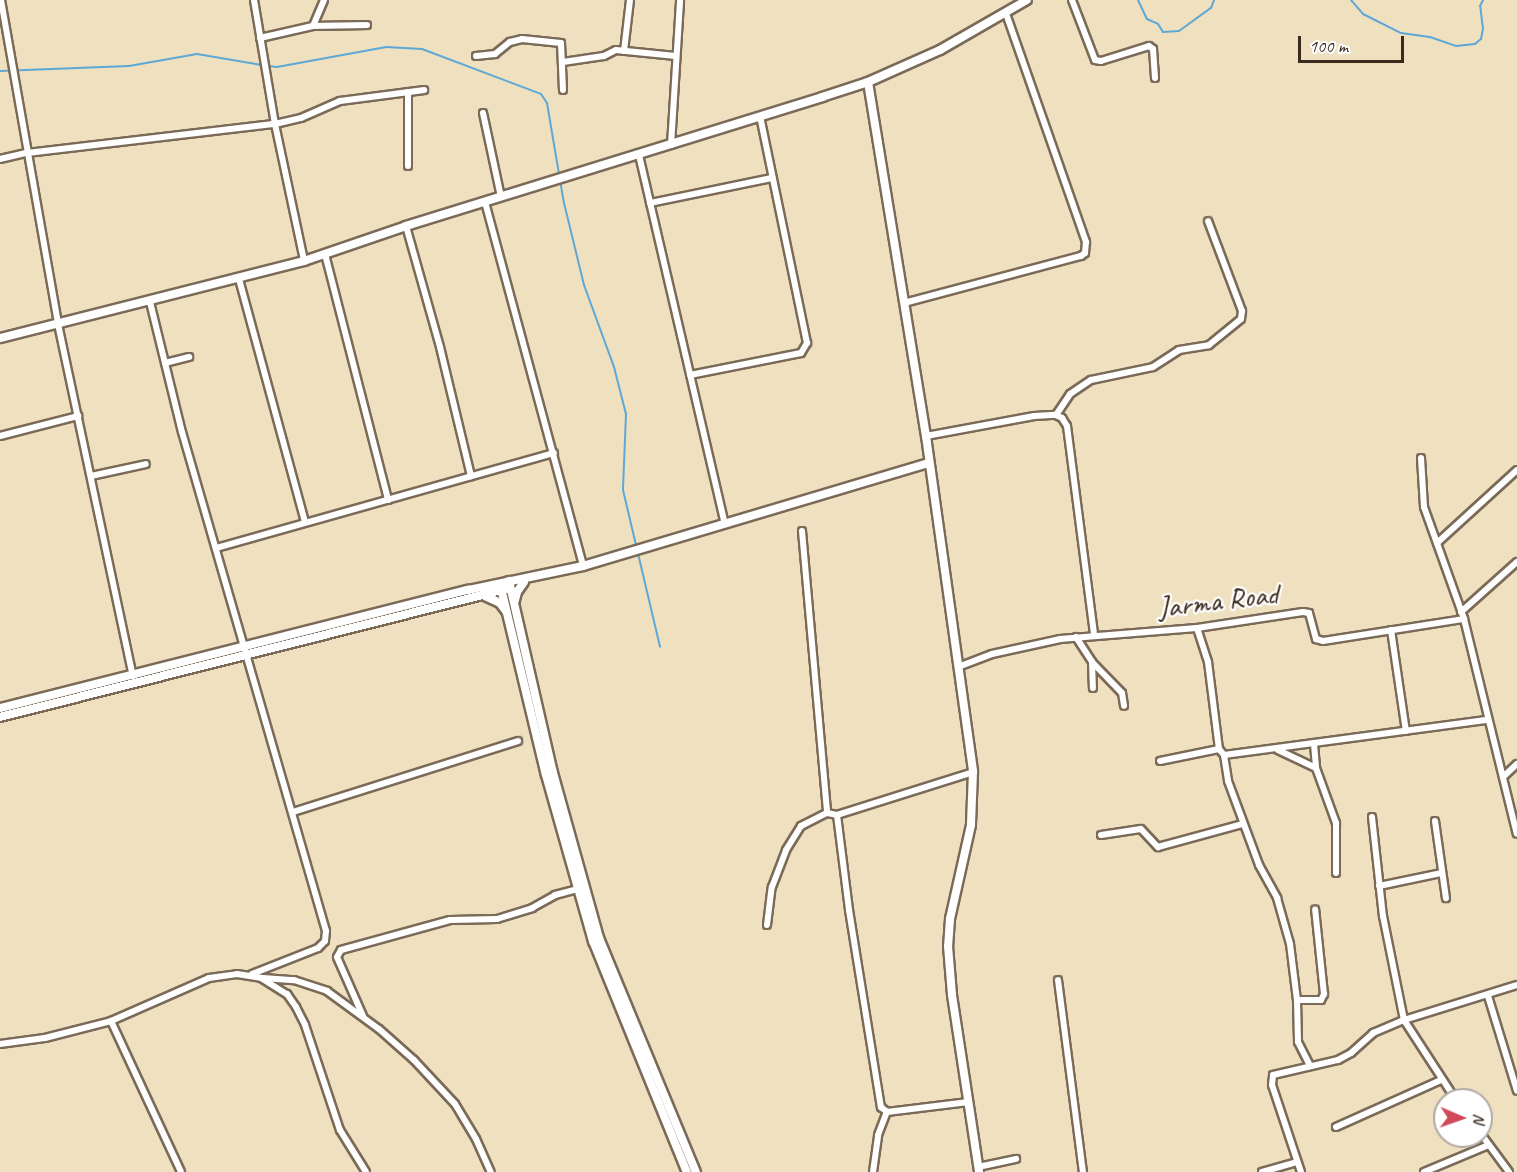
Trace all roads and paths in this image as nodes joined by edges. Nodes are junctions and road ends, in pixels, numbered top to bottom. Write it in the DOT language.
graph roads {
  1 [pos="2,0"];
  2 [pos="254,0"];
  3 [pos="324,0"];
  4 [pos="630,0"];
  5 [pos="680,0"];
  6 [pos="1027,0"];
  7 [pos="1072,0"];
  8 [pos="1006,13"];
  9 [pos="367,25"];
  10 [pos="314,26"];
  11 [pos="260,38"];
  12 [pos="624,51"];
  13 [pos="476,56"];
  14 [pos="676,56"];
  15 [pos="563,62"];
  16 [pos="1155,78"];
  17 [pos="868,82"];
  18 [pos="424,90"];
  19 [pos="563,90"];
  20 [pos="408,92"];
  21 [pos="483,113"];
  22 [pos="760,117"];
  23 [pos="275,124"];
  24 [pos="670,146"];
  25 [pos="27,153"];
  26 [pos="639,155"];
  27 [pos="0,159"];
  28 [pos="408,166"];
  29 [pos="772,178"];
  30 [pos="501,197"];
  31 [pos="485,202"];
  32 [pos="650,203"];
  33 [pos="1208,221"];
  34 [pos="406,226"];
  35 [pos="325,254"];
  36 [pos="304,261"];
  37 [pos="239,279"];
  38 [pos="150,302"];
  39 [pos="904,303"];
  40 [pos="58,324"];
  41 [pos="0,338"];
  42 [pos="189,357"];
  43 [pos="165,363"];
  44 [pos="690,375"];
  45 [pos="1056,415"];
  46 [pos="78,416"];
  47 [pos="0,436"];
  48 [pos="926,436"];
  49 [pos="554,453"];
  50 [pos="1421,458"];
  51 [pos="147,464"];
  52 [pos="928,464"];
  53 [pos="1517,470"];
  54 [pos="91,476"];
  55 [pos="471,476"];
  56 [pos="388,500"];
  57 [pos="304,522"];
  58 [pos="725,524"];
  59 [pos="801,531"];
  60 [pos="1437,543"];
  61 [pos="216,548"];
  62 [pos="1517,562"];
  63 [pos="583,566"];
  64 [pos="526,581"];
  65 [pos="505,586"];
  66 [pos="483,595"];
  67 [pos="512,612"];
  68 [pos="1463,616"];
  69 [pos="1197,628"];
  70 [pos="1391,630"];
  71 [pos="1094,635"];
  72 [pos="1076,638"];
  73 [pos="245,651"];
  74 [pos="1092,662"];
  75 [pos="958,667"];
  76 [pos="133,676"];
  77 [pos="1093,688"];
  78 [pos="1125,706"];
  79 [pos="0,708"];
  80 [pos="0,717"];
  81 [pos="1488,720"];
  82 [pos="1406,732"];
  83 [pos="518,741"];
  84 [pos="1314,744"];
  85 [pos="1218,749"];
  86 [pos="1277,750"];
  87 [pos="1224,755"];
  88 [pos="1160,761"];
  89 [pos="1517,764"];
  90 [pos="1316,768"];
  91 [pos="973,772"];
  92 [pos="1503,777"];
  93 [pos="294,812"];
  94 [pos="827,813"];
  95 [pos="837,815"];
  96 [pos="1372,817"];
  97 [pos="1435,821"];
  98 [pos="1242,824"];
  99 [pos="1517,834"];
  100 [pos="1101,835"];
  101 [pos="1336,873"];
  102 [pos="1441,873"];
  103 [pos="1379,886"];
  104 [pos="577,889"];
  105 [pos="1446,898"];
  106 [pos="1315,909"];
  107 [pos="767,925"];
  108 [pos="252,974"];
  109 [pos="261,978"];
  110 [pos="1058,980"];
  111 [pos="1517,985"];
  112 [pos="1488,996"];
  113 [pos="1297,1000"];
  114 [pos="363,1016"];
  115 [pos="1404,1020"];
  116 [pos="111,1021"];
  117 [pos="0,1044"];
  118 [pos="1310,1066"];
  119 [pos="1441,1080"];
  120 [pos="1447,1088"];
  121 [pos="1517,1091"];
  122 [pos="968,1102"];
  123 [pos="887,1112"];
  124 [pos="1336,1127"];
  125 [pos="1482,1148"];
  126 [pos="1491,1148"];
  127 [pos="1016,1159"];
  128 [pos="1296,1162"];
  129 [pos="978,1170"];
  130 [pos="365,1171"];
  131 [pos="181,1172"];
  132 [pos="357,1172"];
  133 [pos="491,1172"];
  134 [pos="687,1172"];
  135 [pos="696,1172"];
  136 [pos="873,1172"];
  137 [pos="1083,1172"];
  138 [pos="1262,1172"];
  139 [pos="1301,1172"];
  140 [pos="1424,1172"];
  141 [pos="1509,1172"];
  1 -- 25 [label="street"];
  2 -- 11 [label="street"];
  3 -- 10 [label="street"];
  4 -- 12 [label="street"];
  5 -- 14 [label="street"];
  6 -- 8 [label="street"];
  7 -- 16 [label="street"];
  8 -- 17 [label="street"];
  8 -- 39 [label="street"];
  9 -- 10 [label="street"];
  10 -- 11 [label="street"];
  11 -- 23 [label="street"];
  12 -- 14 [label="street"];
  12 -- 15 [label="street"];
  13 -- 15 [label="street"];
  14 -- 24 [label="street"];
  15 -- 19 [label="street"];
  17 -- 22 [label="street"];
  17 -- 39 [label="street"];
  18 -- 20 [label="street"];
  20 -- 23 [label="street"];
  20 -- 28 [label="street"];
  21 -- 30 [label="street"];
  22 -- 24 [label="street"];
  22 -- 29 [label="street"];
  23 -- 25 [label="street"];
  23 -- 36 [label="street"];
  24 -- 26 [label="street"];
  25 -- 27 [label="street"];
  25 -- 40 [label="street"];
  26 -- 30 [label="street"];
  26 -- 32 [label="street"];
  29 -- 32 [label="street"];
  29 -- 44 [label="street"];
  30 -- 31 [label="street"];
  31 -- 34 [label="street"];
  31 -- 49 [label="street"];
  32 -- 44 [label="street"];
  33 -- 45 [label="street"];
  34 -- 35 [label="street"];
  34 -- 55 [label="street"];
  35 -- 36 [label="street"];
  35 -- 56 [label="street"];
  36 -- 37 [label="street"];
  37 -- 38 [label="street"];
  37 -- 57 [label="street"];
  38 -- 40 [label="street"];
  38 -- 43 [label="street"];
  39 -- 48 [label="street"];
  40 -- 41 [label="street"];
  40 -- 46 [label="street"];
  42 -- 43 [label="street"];
  43 -- 61 [label="street"];
  44 -- 58 [label="street"];
  45 -- 48 [label="street"];
  45 -- 71 [label="street"];
  46 -- 47 [label="street"];
  46 -- 54 [label="street"];
  48 -- 52 [label="street"];
  49 -- 55 [label="street"];
  49 -- 63 [label="street"];
  50 -- 60 [label="street"];
  51 -- 54 [label="street"];
  52 -- 58 [label="street"];
  52 -- 75 [label="street"];
  53 -- 60 [label="street"];
  54 -- 76 [label="street"];
  55 -- 56 [label="street"];
  56 -- 57 [label="street"];
  57 -- 61 [label="street"];
  58 -- 63 [label="street"];
  59 -- 94 [label="street"];
  60 -- 68 [label="street"];
  61 -- 73 [label="street"];
  62 -- 68 [label="street"];
  63 -- 64 [label="street"];
  64 -- 65 [label="street"];
  64 -- 67 [label="street"];
  65 -- 66 [label="street"];
  65 -- 67 [label="street"];
  65 -- 73 [label="street"];
  66 -- 67 [label="street"];
  66 -- 73 [label="street"];
  67 -- 104 [label="street"];
  67 -- 135 [label="street"];
  68 -- 70 [label="street, Jarma Road"];
  68 -- 81 [label="street"];
  69 -- 70 [label="street, Jarma Road"];
  69 -- 71 [label="street, Jarma Road"];
  69 -- 85 [label="street"];
  70 -- 82 [label="street"];
  71 -- 72 [label="street, Jarma Road"];
  72 -- 74 [label="street"];
  72 -- 75 [label="street, Jarma Road"];
  73 -- 76 [label="street"];
  73 -- 80 [label="street"];
  73 -- 93 [label="street"];
  74 -- 77 [label="street"];
  74 -- 78 [label="street"];
  75 -- 91 [label="street"];
  76 -- 79 [label="street"];
  81 -- 82 [label="street"];
  81 -- 92 [label="street"];
  82 -- 84 [label="street"];
  83 -- 93 [label="street"];
  84 -- 86 [label="street"];
  84 -- 90 [label="street"];
  85 -- 87 [label="street"];
  85 -- 88 [label="street"];
  86 -- 87 [label="street"];
  86 -- 90 [label="street"];
  87 -- 98 [label="street"];
  89 -- 92 [label="street"];
  90 -- 101 [label="street"];
  91 -- 95 [label="street"];
  91 -- 122 [label="street"];
  92 -- 99 [label="street"];
  93 -- 108 [label="street"];
  94 -- 95 [label="street"];
  94 -- 107 [label="street"];
  95 -- 123 [label="street"];
  96 -- 103 [label="street"];
  97 -- 102 [label="street"];
  98 -- 100 [label="street"];
  98 -- 113 [label="street"];
  102 -- 103 [label="street"];
  102 -- 105 [label="street"];
  103 -- 115 [label="street"];
  104 -- 114 [label="street"];
  104 -- 134 [label="street"];
  106 -- 113 [label="street"];
  108 -- 109 [label="street"];
  108 -- 116 [label="street"];
  109 -- 114 [label="street"];
  109 -- 130 [label="street"];
  110 -- 137 [label="street"];
  111 -- 112 [label="street"];
  112 -- 115 [label="street"];
  112 -- 121 [label="street"];
  113 -- 118 [label="street"];
  114 -- 133 [label="street"];
  115 -- 118 [label="street"];
  115 -- 119 [label="street"];
  116 -- 117 [label="street"];
  116 -- 131 [label="street"];
  118 -- 128 [label="street"];
  119 -- 120 [label="street"];
  119 -- 124 [label="street"];
  122 -- 123 [label="street"];
  122 -- 129 [label="street"];
  123 -- 136 [label="street"];
  125 -- 140 [label="street"];
  126 -- 141 [label="street"];
  127 -- 129 [label="street"];
  128 -- 138 [label="street"];
  128 -- 139 [label="street"];
  130 -- 132 [label="street"];
}
